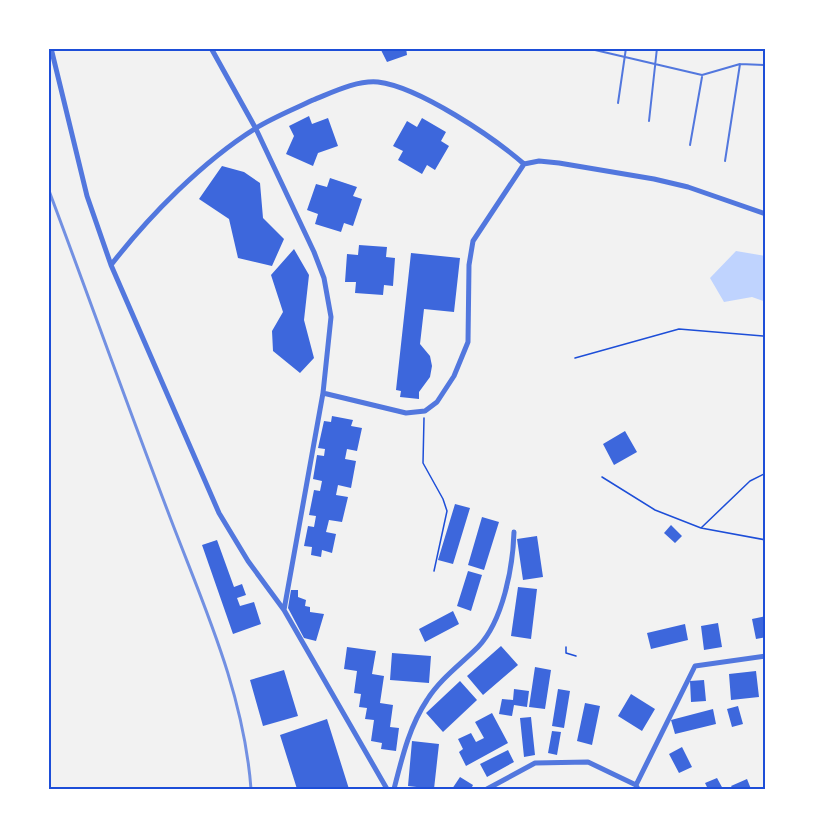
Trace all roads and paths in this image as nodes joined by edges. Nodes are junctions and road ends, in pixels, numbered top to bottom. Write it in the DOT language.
graph roads {
  1 [pos="51,48"];
  2 [pos="211,48"];
  3 [pos="626,48"];
  4 [pos="657,48"];
  5 [pos="595,49"];
  6 [pos="625,58"];
  7 [pos="740,64"];
  8 [pos="655,65"];
  9 [pos="766,65"];
  10 [pos="702,75"];
  11 [pos="618,103"];
  12 [pos="649,121"];
  13 [pos="256,129"];
  14 [pos="690,145"];
  15 [pos="725,161"];
  16 [pos="524,164"];
  17 [pos="766,214"];
  18 [pos="111,265"];
  19 [pos="763,336"];
  20 [pos="575,358"];
  21 [pos="324,393"];
  22 [pos="425,411"];
  23 [pos="766,473"];
  24 [pos="602,477"];
  25 [pos="701,528"];
  26 [pos="514,532"];
  27 [pos="766,540"];
  28 [pos="434,571"];
  29 [pos="284,610"];
  30 [pos="566,647"];
  31 [pos="576,656"];
  32 [pos="766,656"];
  33 [pos="637,787"];
  34 [pos="387,789"];
  35 [pos="394,789"];
  36 [pos="487,789"];
  1 -- 18 [label="street"];
  2 -- 13 [label="street"];
  3 -- 6 [label="lane"];
  4 -- 8 [label="lane"];
  5 -- 6 [label="lane"];
  6 -- 8 [label="lane"];
  6 -- 11 [label="lane"];
  7 -- 9 [label="lane"];
  7 -- 10 [label="lane"];
  7 -- 15 [label="lane"];
  8 -- 10 [label="lane"];
  8 -- 12 [label="lane"];
  10 -- 14 [label="lane"];
  13 -- 16 [label="street"];
  13 -- 18 [label="street"];
  13 -- 21 [label="street"];
  16 -- 17 [label="street"];
  16 -- 22 [label="street"];
  18 -- 29 [label="street"];
  19 -- 20 [label="path"];
  21 -- 22 [label="street"];
  21 -- 29 [label="street"];
  22 -- 28 [label="path"];
  23 -- 25 [label="path"];
  24 -- 25 [label="path"];
  25 -- 27 [label="path"];
  26 -- 35 [label="street"];
  29 -- 34 [label="street"];
  30 -- 31 [label="path"];
  32 -- 33 [label="street"];
  33 -- 36 [label="street"];
}
